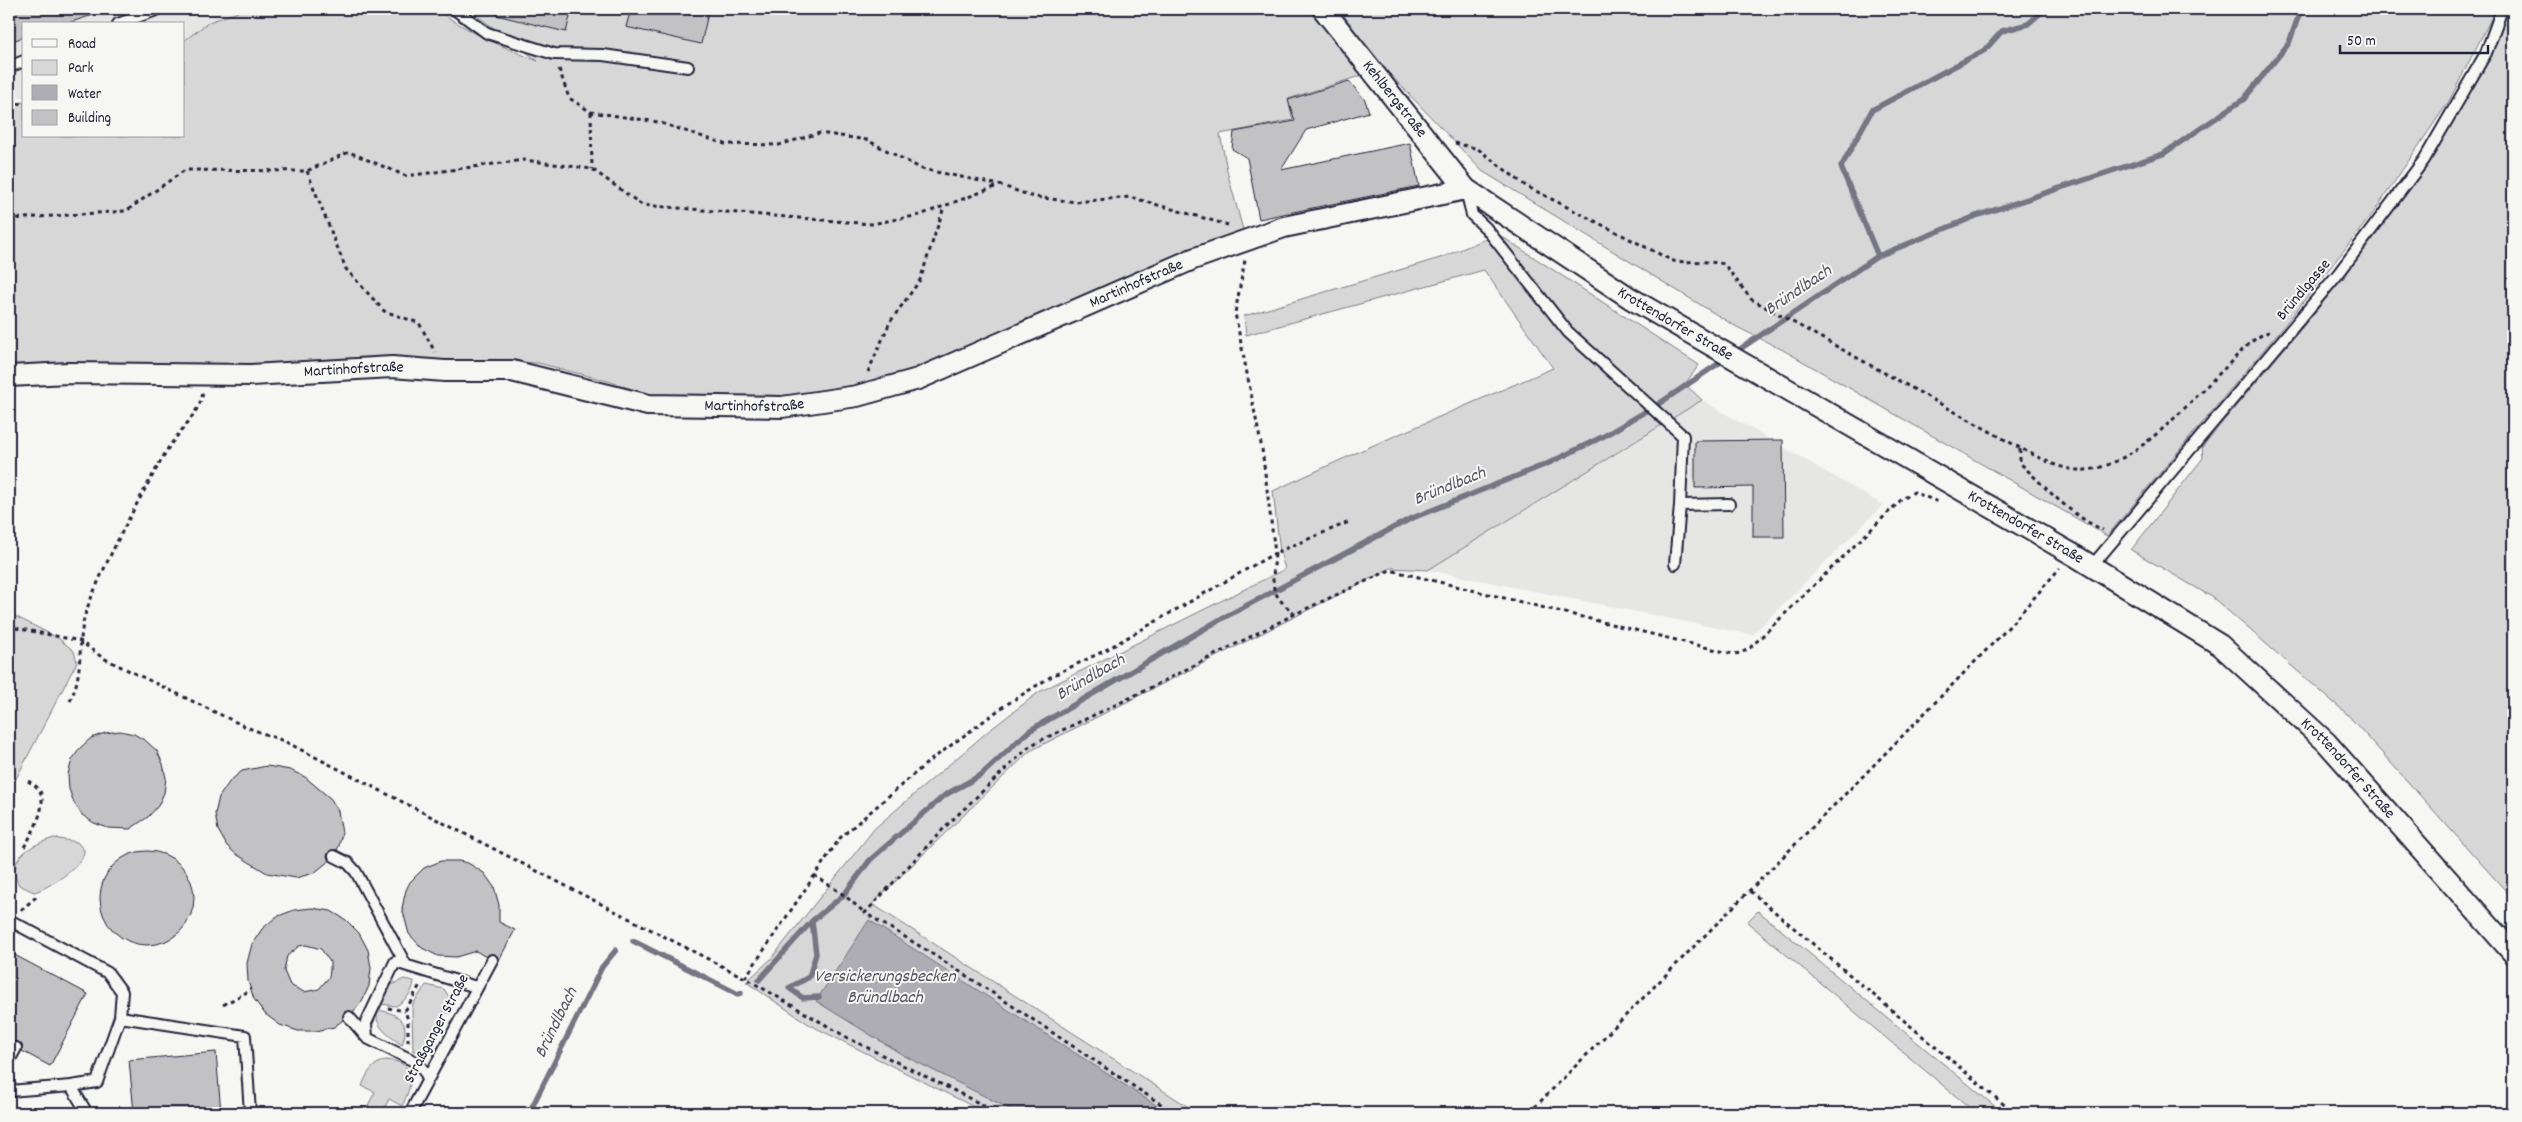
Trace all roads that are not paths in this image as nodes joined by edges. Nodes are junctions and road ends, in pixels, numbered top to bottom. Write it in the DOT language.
graph roads {
  1 [pos="159,9"];
  2 [pos="454,9"];
  3 [pos="1323,9"];
  4 [pos="2502,9"];
  5 [pos="123,22"];
  6 [pos="22,62"];
  7 [pos="9,67"];
  8 [pos="688,67"];
  9 [pos="1466,189"];
  10 [pos="9,376"];
  11 [pos="1729,504"];
  12 [pos="1680,505"];
  13 [pos="1675,564"];
  14 [pos="2091,567"];
  15 [pos="334,856"];
  16 [pos="9,920"];
  17 [pos="2513,953"];
  18 [pos="492,960"];
  19 [pos="406,965"];
  20 [pos="476,987"];
  21 [pos="349,1016"];
  22 [pos="120,1018"];
  23 [pos="367,1038"];
  24 [pos="16,1048"];
  25 [pos="9,1061"];
  26 [pos="428,1077"];
  27 [pos="71,1086"];
  28 [pos="9,1091"];
  29 [pos="87,1113"];
  30 [pos="250,1113"];
  31 [pos="410,1113"];
  1 -- 5 [label="lane"];
  2 -- 8 [label="lane"];
  3 -- 9 [label="street, Kehlbergstraße"];
  4 -- 14 [label="lane, Bründlgasse"];
  6 -- 7 [label="lane"];
  9 -- 10 [label="street, Martinhofstraße"];
  9 -- 12 [label="lane"];
  9 -- 14 [label="street, Krottendorfer Straße"];
  11 -- 12 [label="lane"];
  12 -- 13 [label="lane"];
  14 -- 17 [label="street, Krottendorfer Straße"];
  15 -- 19 [label="lane"];
  16 -- 22 [label="lane"];
  18 -- 20 [label="lane, Straßganger Straße"];
  19 -- 20 [label="lane"];
  19 -- 23 [label="lane"];
  20 -- 26 [label="lane, Straßganger Straße"];
  21 -- 23 [label="lane"];
  22 -- 27 [label="lane"];
  22 -- 30 [label="lane"];
  23 -- 26 [label="lane"];
  24 -- 25 [label="lane"];
  26 -- 31 [label="lane, Straßganger Straße"];
  27 -- 28 [label="lane"];
  27 -- 29 [label="lane"];
}
